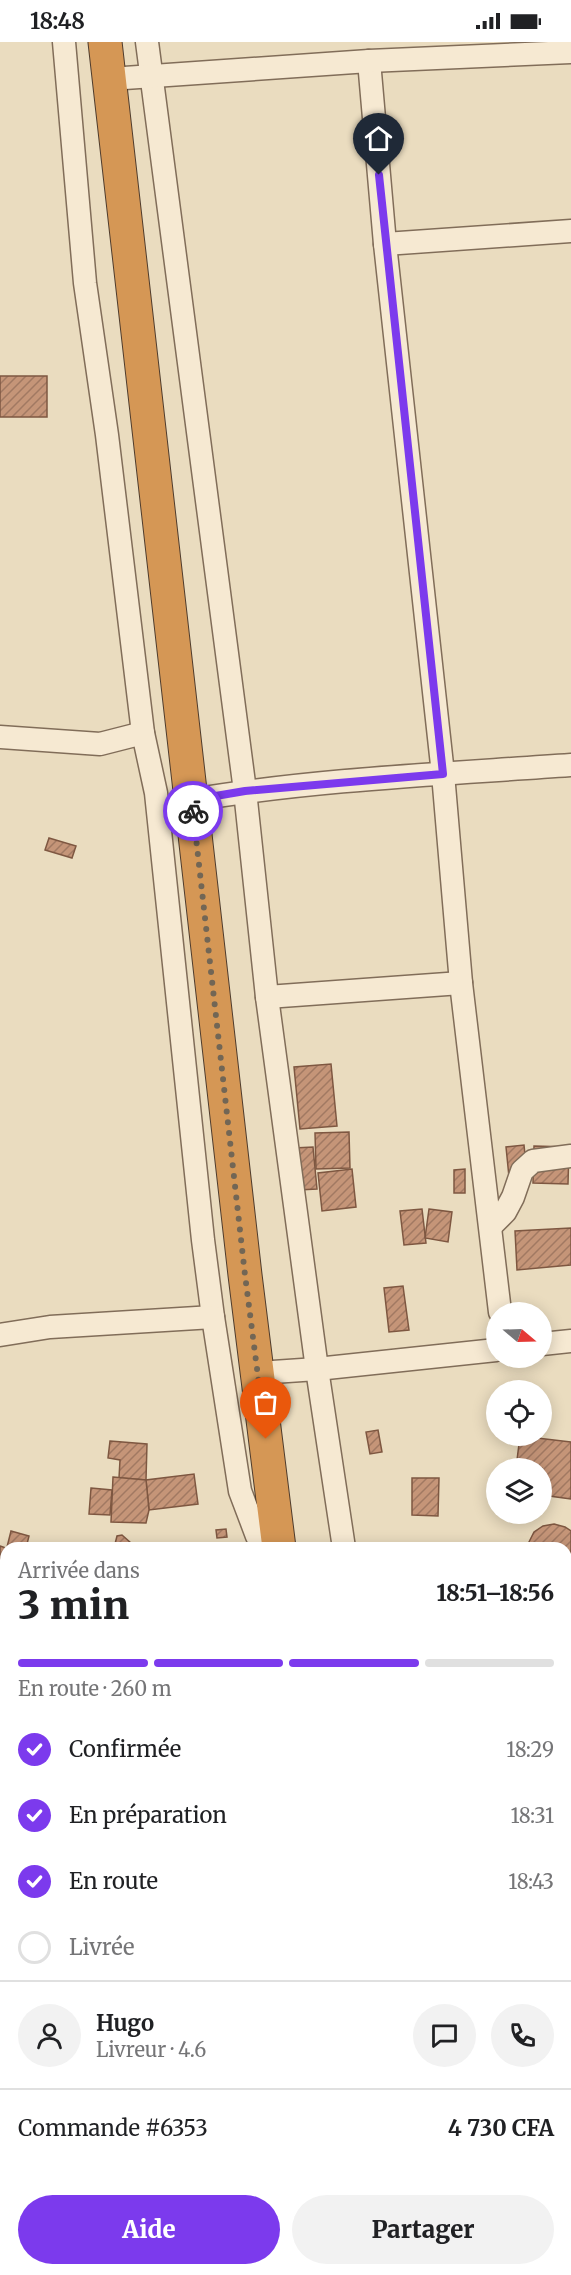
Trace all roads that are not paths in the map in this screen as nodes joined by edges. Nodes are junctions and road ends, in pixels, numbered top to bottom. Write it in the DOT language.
graph roads {
  1 [pos="64,42"];
  2 [pos="105,42"];
  3 [pos="147,42"];
  4 [pos="571,52"];
  5 [pos="369,61"];
  6 [pos="151,78"];
  7 [pos="110,79"];
  8 [pos="570,238"];
  9 [pos="385,244"];
  10 [pos="143,733"];
  11 [pos="0,736"];
  12 [pos="571,765"];
  13 [pos="443,774"];
  14 [pos="245,791"];
  15 [pos="192,800"];
  16 [pos="461,982"];
  17 [pos="267,997"];
  18 [pos="571,1156"];
  19 [pos="491,1226"];
  20 [pos="499,1302"];
  21 [pos="213,1317"];
  22 [pos="0,1335"];
  23 [pos="571,1341"];
  24 [pos="552,1343"];
  25 [pos="486,1351"];
  26 [pos="317,1370"];
  27 [pos="258,1373"];
  28 [pos="262,1542"];
  29 [pos="278,1542"];
  30 [pos="343,1542"];
  1 -- 10 [label="street"];
  2 -- 7 [label="highway"];
  3 -- 6 [label="street"];
  4 -- 5 [label="street"];
  5 -- 6 [label="street"];
  5 -- 9 [label="street"];
  6 -- 7 [label="street"];
  6 -- 14 [label="street"];
  7 -- 15 [label="highway"];
  8 -- 9 [label="street"];
  9 -- 13 [label="street"];
  10 -- 11 [label="street"];
  10 -- 21 [label="street"];
  12 -- 13 [label="street"];
  13 -- 14 [label="street"];
  13 -- 16 [label="street"];
  14 -- 15 [label="street"];
  14 -- 17 [label="street"];
  15 -- 27 [label="highway"];
  16 -- 17 [label="street"];
  16 -- 19 [label="street"];
  17 -- 26 [label="street"];
  18 -- 19 [label="street"];
  19 -- 20 [label="street"];
  21 -- 22 [label="street"];
  21 -- 28 [label="street"];
  23 -- 24 [label="street"];
  25 -- 26 [label="street"];
  26 -- 27 [label="street"];
  26 -- 30 [label="street"];
  27 -- 29 [label="highway"];
}
